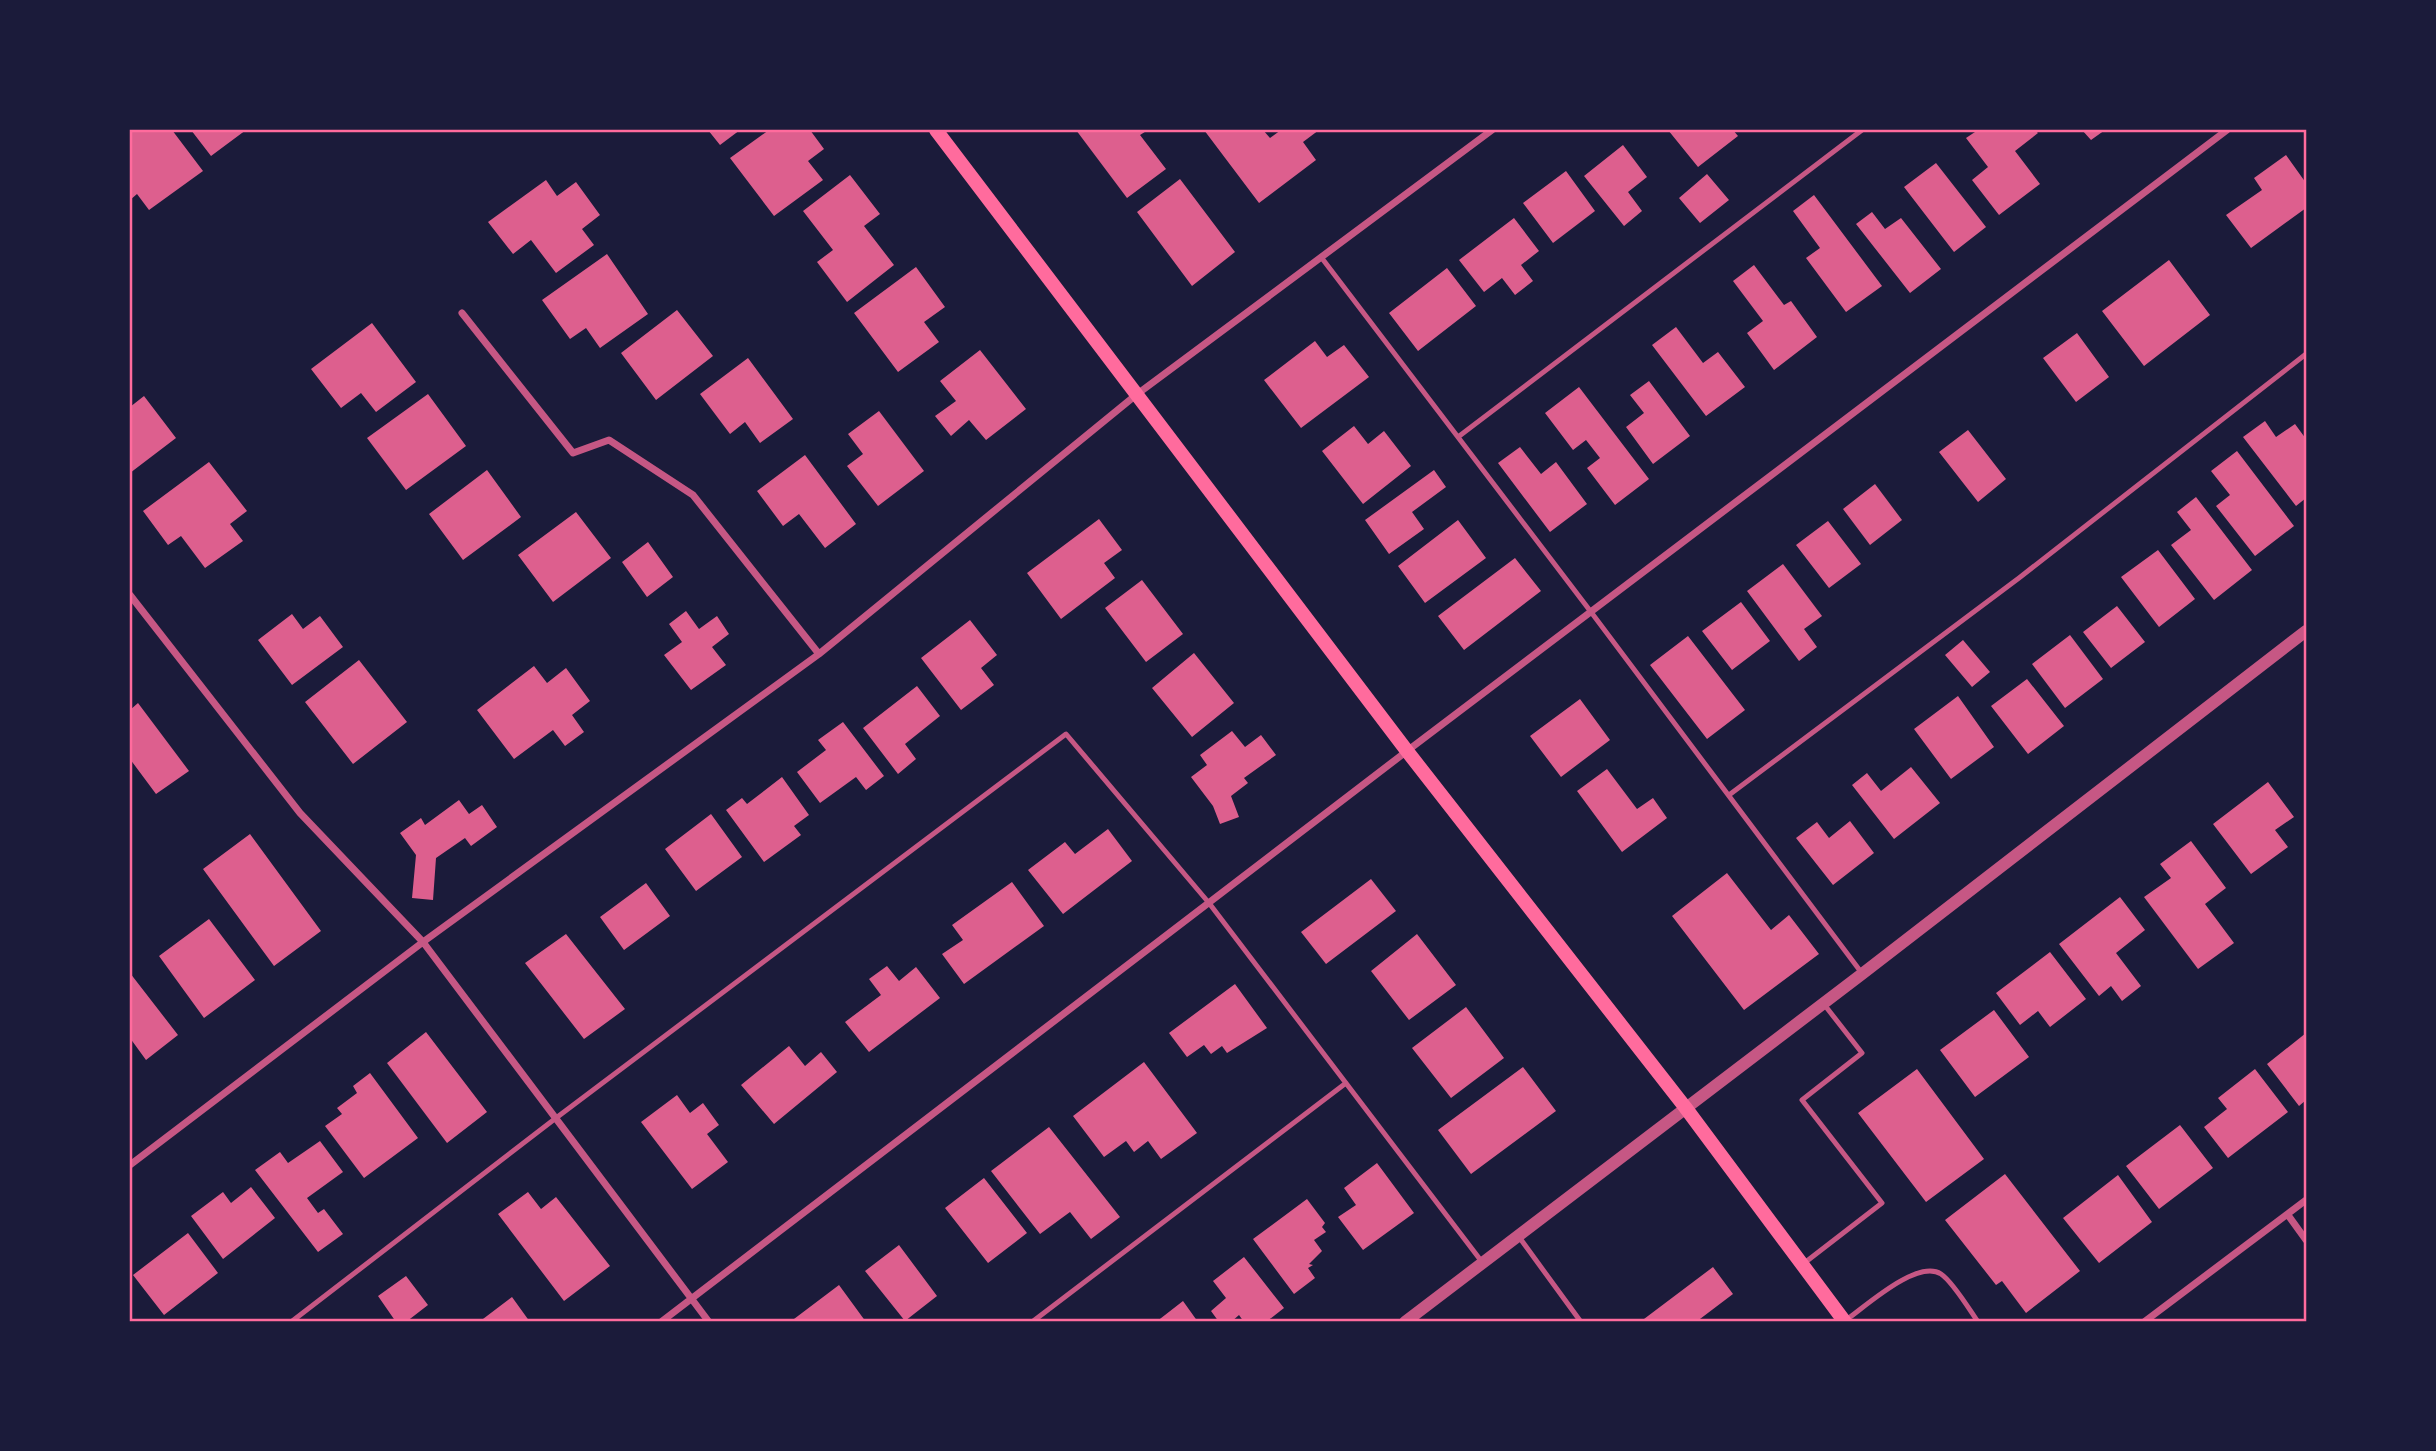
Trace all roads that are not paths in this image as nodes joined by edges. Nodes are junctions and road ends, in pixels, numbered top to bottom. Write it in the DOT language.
graph roads {
  1 [pos="936,130"];
  2 [pos="1492,130"];
  3 [pos="1862,130"];
  4 [pos="2227,130"];
  5 [pos="1321,257"];
  6 [pos="462,313"];
  7 [pos="2306,354"];
  8 [pos="1136,395"];
  9 [pos="1458,437"];
  10 [pos="131,600"];
  11 [pos="1591,611"];
  12 [pos="2306,631"];
  13 [pos="819,654"];
  14 [pos="1407,751"];
  15 [pos="1729,795"];
  16 [pos="1209,903"];
  17 [pos="423,942"];
  18 [pos="1862,974"];
  19 [pos="1823,1003"];
  20 [pos="1346,1083"];
  21 [pos="1685,1107"];
  22 [pos="555,1118"];
  23 [pos="130,1165"];
  24 [pos="2306,1200"];
  25 [pos="2288,1215"];
  26 [pos="1517,1235"];
  27 [pos="2306,1240"];
  28 [pos="1482,1262"];
  29 [pos="1803,1264"];
  30 [pos="691,1298"];
  31 [pos="291,1321"];
  32 [pos="661,1321"];
  33 [pos="709,1321"];
  34 [pos="1032,1321"];
  35 [pos="1405,1321"];
  36 [pos="1581,1321"];
  37 [pos="1845,1321"];
  38 [pos="1978,1321"];
  39 [pos="2144,1321"];
  1 -- 8 [label="main road"];
  2 -- 5 [label="street"];
  3 -- 9 [label="lane"];
  4 -- 11 [label="street"];
  5 -- 8 [label="street"];
  5 -- 9 [label="lane"];
  6 -- 13 [label="street"];
  7 -- 15 [label="lane"];
  8 -- 13 [label="street"];
  8 -- 14 [label="main road"];
  9 -- 11 [label="lane"];
  10 -- 17 [label="street"];
  11 -- 14 [label="street"];
  11 -- 15 [label="lane"];
  12 -- 18 [label="street"];
  13 -- 17 [label="street"];
  14 -- 16 [label="street"];
  14 -- 21 [label="main road"];
  15 -- 18 [label="lane"];
  16 -- 20 [label="lane"];
  16 -- 22 [label="lane"];
  16 -- 30 [label="street"];
  17 -- 22 [label="street"];
  17 -- 23 [label="street"];
  18 -- 19 [label="street"];
  19 -- 21 [label="street"];
  19 -- 29 [label="lane"];
  20 -- 28 [label="lane"];
  20 -- 34 [label="lane"];
  21 -- 26 [label="street"];
  21 -- 29 [label="main road"];
  22 -- 30 [label="street"];
  22 -- 31 [label="lane"];
  24 -- 25 [label="street"];
  25 -- 27 [label="street"];
  25 -- 39 [label="street"];
  26 -- 28 [label="street"];
  26 -- 36 [label="lane"];
  28 -- 35 [label="street"];
  29 -- 37 [label="main road"];
  30 -- 32 [label="street"];
  30 -- 33 [label="street"];
  37 -- 38 [label="lane"];
}
